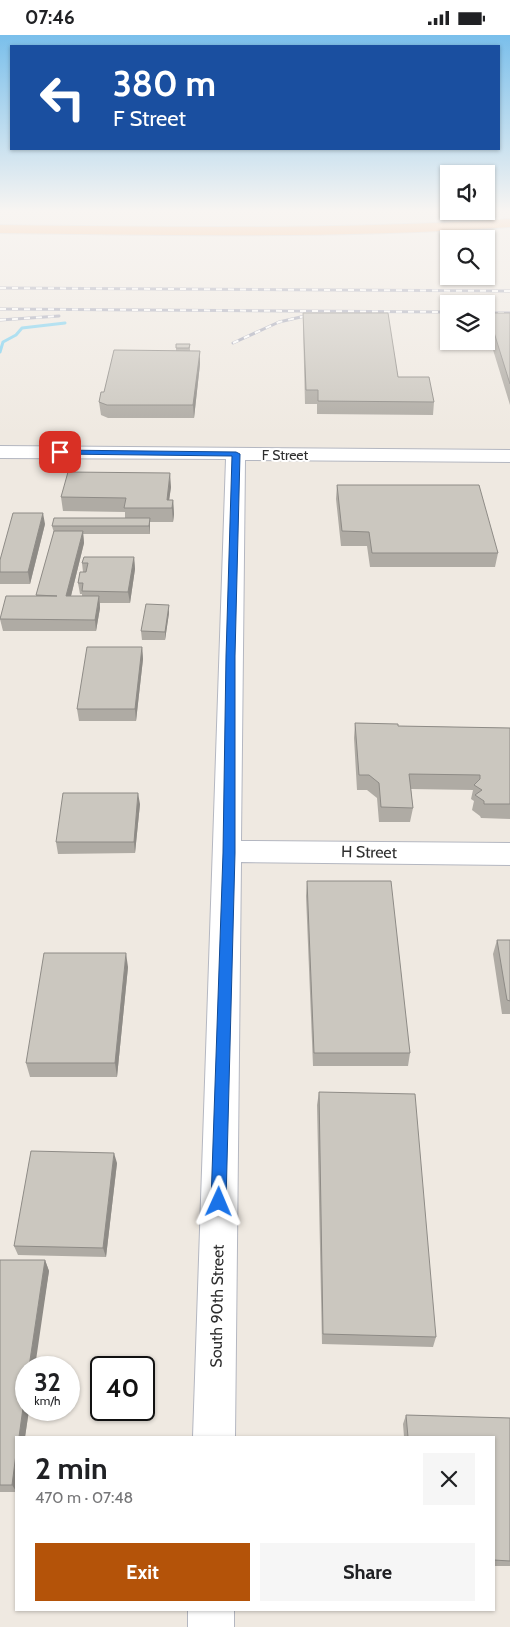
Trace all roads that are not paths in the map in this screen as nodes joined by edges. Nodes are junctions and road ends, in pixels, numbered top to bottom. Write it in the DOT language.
graph roads {
  1 [pos="0,452"];
  2 [pos="236,454"];
  3 [pos="510,456"];
  4 [pos="229,853"];
  5 [pos="510,854"];
  6 [pos="214,1436"];
  7 [pos="212,1611"];
  8 [pos="211,1627"];
  1 -- 2 [label="street, F Street"];
  2 -- 3 [label="street, F Street"];
  2 -- 4 [label="street, South 90th Street"];
  4 -- 5 [label="street, H Street"];
  4 -- 6 [label="street, South 90th Street"];
  7 -- 8 [label="street"];
}
